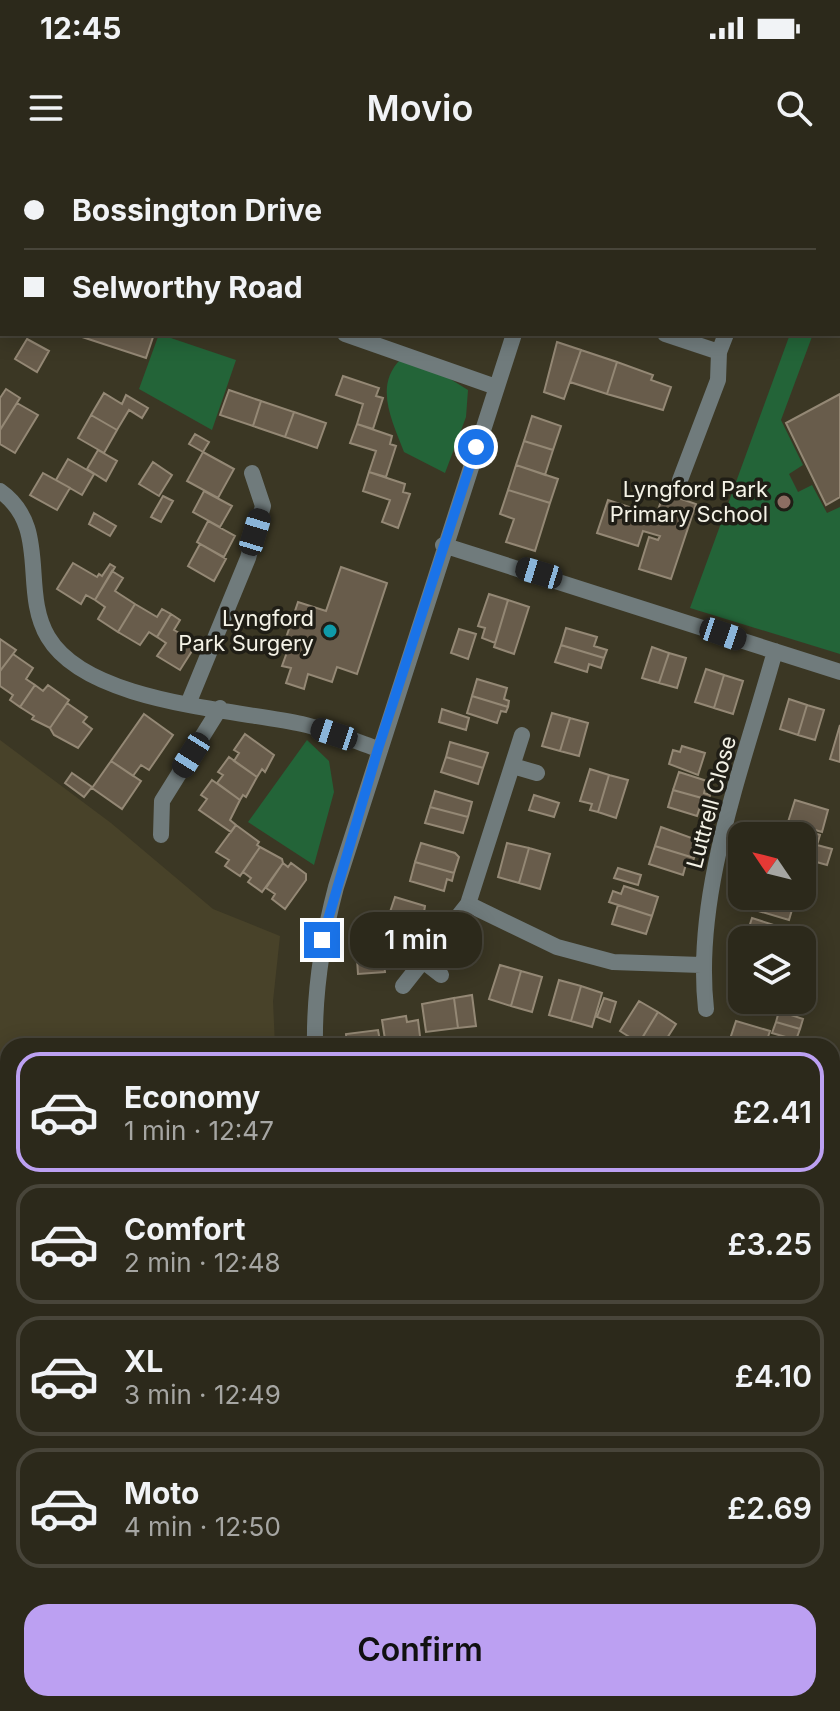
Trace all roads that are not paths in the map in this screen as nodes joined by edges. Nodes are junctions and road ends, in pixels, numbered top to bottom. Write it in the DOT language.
graph roads {
  1 [pos="351,336"];
  2 [pos="513,336"];
  3 [pos="671,336"];
  4 [pos="725,336"];
  5 [pos="719,352"];
  6 [pos="496,387"];
  7 [pos="252,473"];
  8 [pos="680,480"];
  9 [pos="0,491"];
  10 [pos="443,545"];
  11 [pos="775,651"];
  12 [pos="840,672"];
  13 [pos="188,704"];
  14 [pos="220,708"];
  15 [pos="522,735"];
  16 [pos="378,749"];
  17 [pos="513,766"];
  18 [pos="537,773"];
  19 [pos="161,835"];
  20 [pos="468,904"];
  21 [pos="423,961"];
  22 [pos="701,965"];
  23 [pos="441,975"];
  24 [pos="403,986"];
  25 [pos="706,1009"];
  26 [pos="315,1038"];
  1 -- 6 [label="street"];
  2 -- 6 [label="street"];
  3 -- 5 [label="street"];
  4 -- 5 [label="street"];
  5 -- 8 [label="street"];
  6 -- 10 [label="street"];
  7 -- 13 [label="street"];
  9 -- 13 [label="street"];
  10 -- 11 [label="street"];
  10 -- 16 [label="street"];
  11 -- 12 [label="street"];
  11 -- 22 [label="street, Luttrell Close"];
  13 -- 14 [label="street"];
  14 -- 16 [label="street"];
  14 -- 19 [label="street"];
  15 -- 17 [label="street"];
  16 -- 26 [label="street"];
  17 -- 18 [label="street"];
  17 -- 20 [label="street"];
  20 -- 21 [label="street"];
  20 -- 22 [label="street"];
  21 -- 23 [label="street"];
  21 -- 24 [label="street"];
  22 -- 25 [label="street, Luttrell Close"];
}
